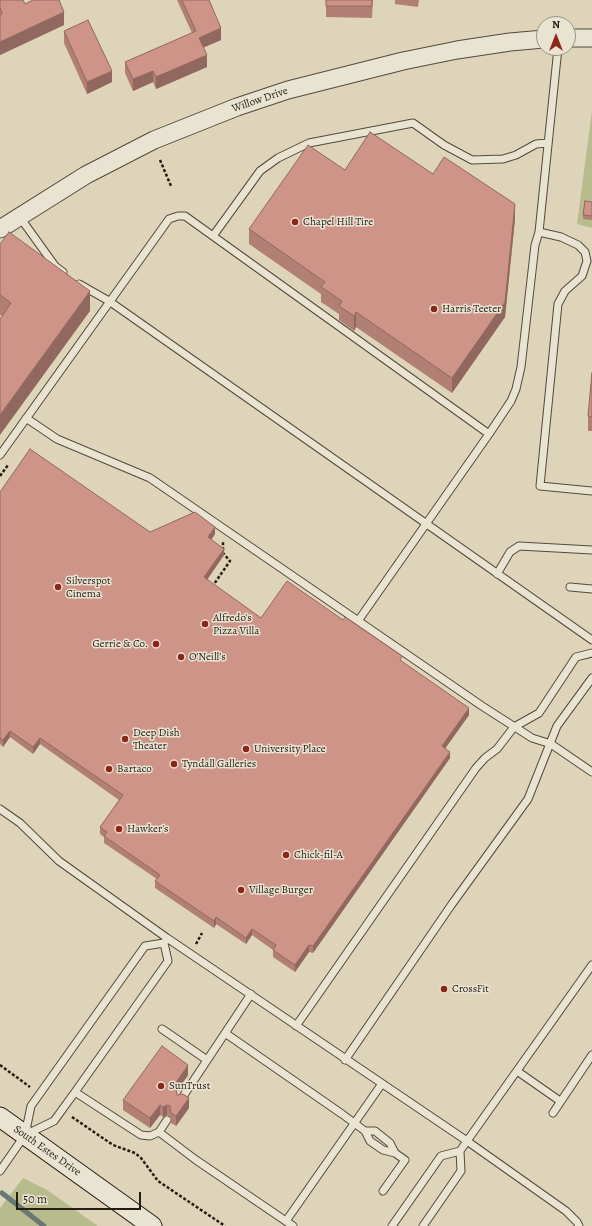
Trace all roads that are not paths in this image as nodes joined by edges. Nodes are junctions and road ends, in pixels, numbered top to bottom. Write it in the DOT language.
graph roads {
  1 [pos="576,38"];
  2 [pos="592,38"];
  3 [pos="536,40"];
  4 [pos="557,56"];
  5 [pos="548,143"];
  6 [pos="18,216"];
  7 [pos="0,229"];
  8 [pos="539,232"];
  9 [pos="213,236"];
  10 [pos="109,301"];
  11 [pos="26,418"];
  12 [pos="489,434"];
  13 [pos="0,455"];
  14 [pos="592,491"];
  15 [pos="426,524"];
  16 [pos="592,550"];
  17 [pos="497,574"];
  18 [pos="570,587"];
  19 [pos="592,589"];
  20 [pos="358,621"];
  21 [pos="592,640"];
  22 [pos="592,653"];
  23 [pos="592,678"];
  24 [pos="514,727"];
  25 [pos="551,744"];
  26 [pos="592,772"];
  27 [pos="0,809"];
  28 [pos="166,940"];
  29 [pos="592,965"];
  30 [pos="251,994"];
  31 [pos="296,1026"];
  32 [pos="162,1030"];
  33 [pos="225,1032"];
  34 [pos="592,1055"];
  35 [pos="207,1060"];
  36 [pos="345,1060"];
  37 [pos="517,1071"];
  38 [pos="381,1085"];
  39 [pos="75,1092"];
  40 [pos="180,1101"];
  41 [pos="560,1101"];
  42 [pos="553,1113"];
  43 [pos="0,1117"];
  44 [pos="166,1120"];
  45 [pos="354,1123"];
  46 [pos="365,1131"];
  47 [pos="159,1132"];
  48 [pos="25,1135"];
  49 [pos="467,1141"];
  50 [pos="460,1150"];
  51 [pos="395,1153"];
  52 [pos="0,1171"];
  53 [pos="383,1191"];
  54 [pos="286,1221"];
  55 [pos="152,1226"];
  56 [pos="293,1226"];
  57 [pos="392,1226"];
  58 [pos="423,1226"];
  59 [pos="579,1226"];
  1 -- 2 [label="street"];
  3 -- 6 [label="street, Willow Drive"];
  4 -- 5 [label="lane"];
  5 -- 8 [label="lane"];
  5 -- 9 [label="lane"];
  6 -- 7 [label="street, Willow Drive"];
  6 -- 10 [label="lane"];
  8 -- 12 [label="lane"];
  8 -- 14 [label="lane"];
  9 -- 10 [label="lane"];
  9 -- 12 [label="lane"];
  10 -- 11 [label="lane"];
  10 -- 15 [label="lane"];
  11 -- 13 [label="lane"];
  11 -- 20 [label="lane"];
  12 -- 15 [label="lane"];
  15 -- 17 [label="lane"];
  15 -- 20 [label="lane"];
  16 -- 17 [label="lane"];
  17 -- 21 [label="lane"];
  18 -- 19 [label="lane"];
  20 -- 24 [label="lane"];
  22 -- 24 [label="lane"];
  23 -- 25 [label="lane"];
  24 -- 25 [label="lane"];
  24 -- 31 [label="lane"];
  25 -- 26 [label="lane"];
  25 -- 36 [label="lane"];
  27 -- 28 [label="lane"];
  28 -- 30 [label="lane"];
  28 -- 39 [label="lane"];
  28 -- 48 [label="lane"];
  29 -- 37 [label="lane"];
  30 -- 31 [label="lane"];
  30 -- 33 [label="lane"];
  31 -- 36 [label="lane"];
  32 -- 35 [label="lane"];
  33 -- 35 [label="lane"];
  33 -- 45 [label="lane"];
  34 -- 41 [label="lane"];
  35 -- 40 [label="lane"];
  36 -- 38 [label="lane"];
  37 -- 41 [label="lane"];
  37 -- 49 [label="lane"];
  38 -- 45 [label="lane"];
  38 -- 49 [label="lane"];
  39 -- 47 [label="lane"];
  39 -- 48 [label="lane"];
  41 -- 42 [label="lane"];
  43 -- 48 [label="main road, South Estes Drive"];
  44 -- 47 [label="lane"];
  45 -- 46 [label="lane"];
  45 -- 54 [label="lane"];
  46 -- 51 [label="lane"];
  46 -- 51 [label="lane"];
  47 -- 54 [label="lane"];
  48 -- 52 [label="lane"];
  48 -- 55 [label="main road, South Estes Drive"];
  49 -- 50 [label="lane"];
  49 -- 59 [label="lane"];
  50 -- 57 [label="lane"];
  50 -- 58 [label="lane"];
  51 -- 53 [label="lane"];
  54 -- 56 [label="lane"];
}
